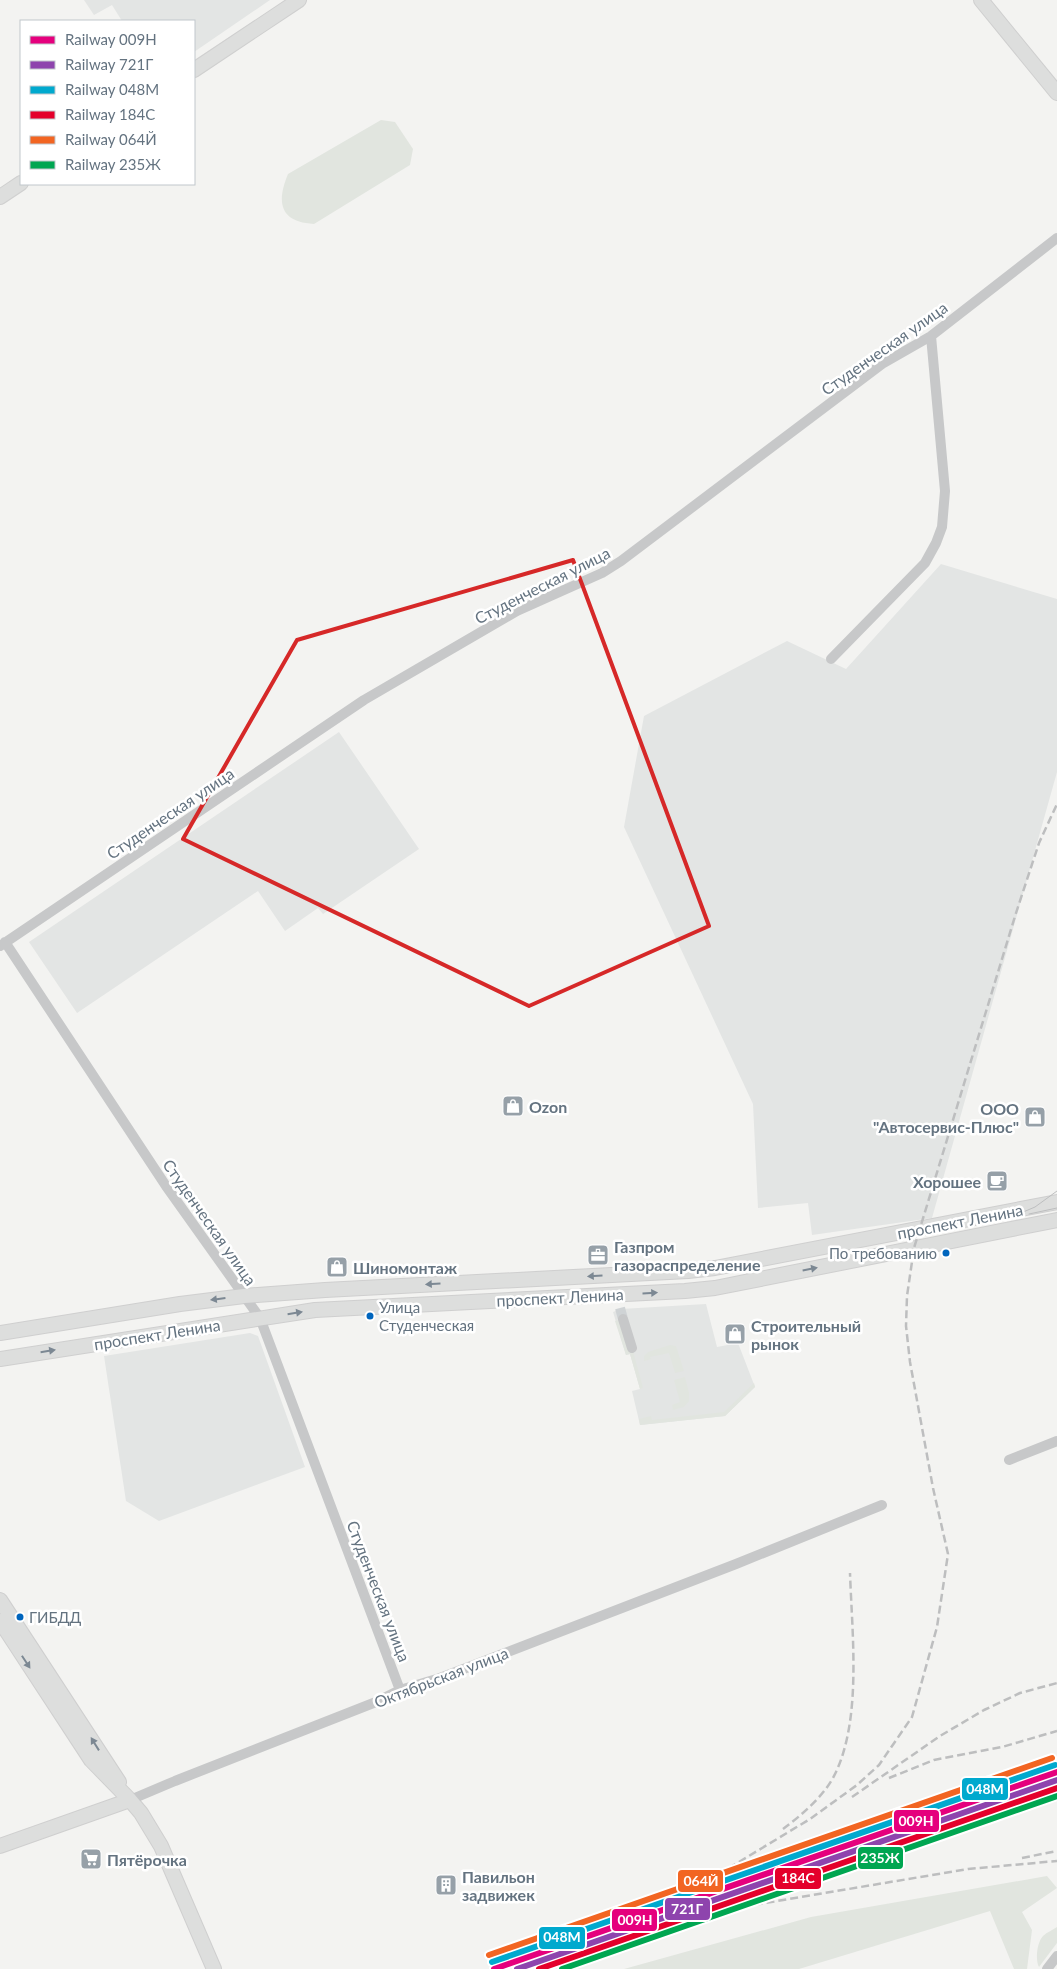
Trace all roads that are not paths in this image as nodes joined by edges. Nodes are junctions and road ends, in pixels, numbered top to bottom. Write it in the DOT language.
graph roads {
  1 [pos="299,0"];
  2 [pos="980,0"];
  3 [pos="195,69"];
  4 [pos="1057,93"];
  5 [pos="20,184"];
  6 [pos="0,197"];
  7 [pos="1057,238"];
  8 [pos="932,336"];
  9 [pos="831,659"];
  10 [pos="3,944"];
  11 [pos="1057,1202"];
  12 [pos="1057,1220"];
  13 [pos="244,1296"];
  14 [pos="260,1318"];
  15 [pos="623,1319"];
  16 [pos="0,1333"];
  17 [pos="632,1348"];
  18 [pos="0,1359"];
  19 [pos="1057,1441"];
  20 [pos="1009,1460"];
  21 [pos="882,1505"];
  22 [pos="0,1600"];
  23 [pos="0,1621"];
  24 [pos="400,1690"];
  25 [pos="130,1800"];
  26 [pos="0,1846"];
  27 [pos="1057,1956"];
  28 [pos="214,1969"];
  29 [pos="1047,1969"];
  1 -- 3 [label="main road"];
  2 -- 4 [label="main road"];
  5 -- 6 [label="main road"];
  7 -- 8 [label="street, Студенческая улица"];
  8 -- 9 [label="street"];
  8 -- 10 [label="street, Студенческая улица"];
  10 -- 13 [label="street, Студенческая улица"];
  11 -- 13 [label="main road, проспект Ленина, one-way"];
  14 -- 12 [label="main road, проспект Ленина, one-way"];
  13 -- 14 [label="street, Студенческая улица"];
  13 -- 16 [label="main road, проспект Ленина, one-way"];
  18 -- 14 [label="main road, проспект Ленина, one-way"];
  14 -- 24 [label="street, Студенческая улица"];
  15 -- 17 [label="street"];
  19 -- 20 [label="street"];
  21 -- 24 [label="street, Октябрьская улица"];
  25 -- 22 [label="main road, one-way"];
  23 -- 25 [label="main road, one-way"];
  24 -- 25 [label="street, Октябрьская улица"];
  25 -- 26 [label="main road, Октябрьская улица"];
  25 -- 28 [label="main road"];
  27 -- 29 [label="street"];
}
